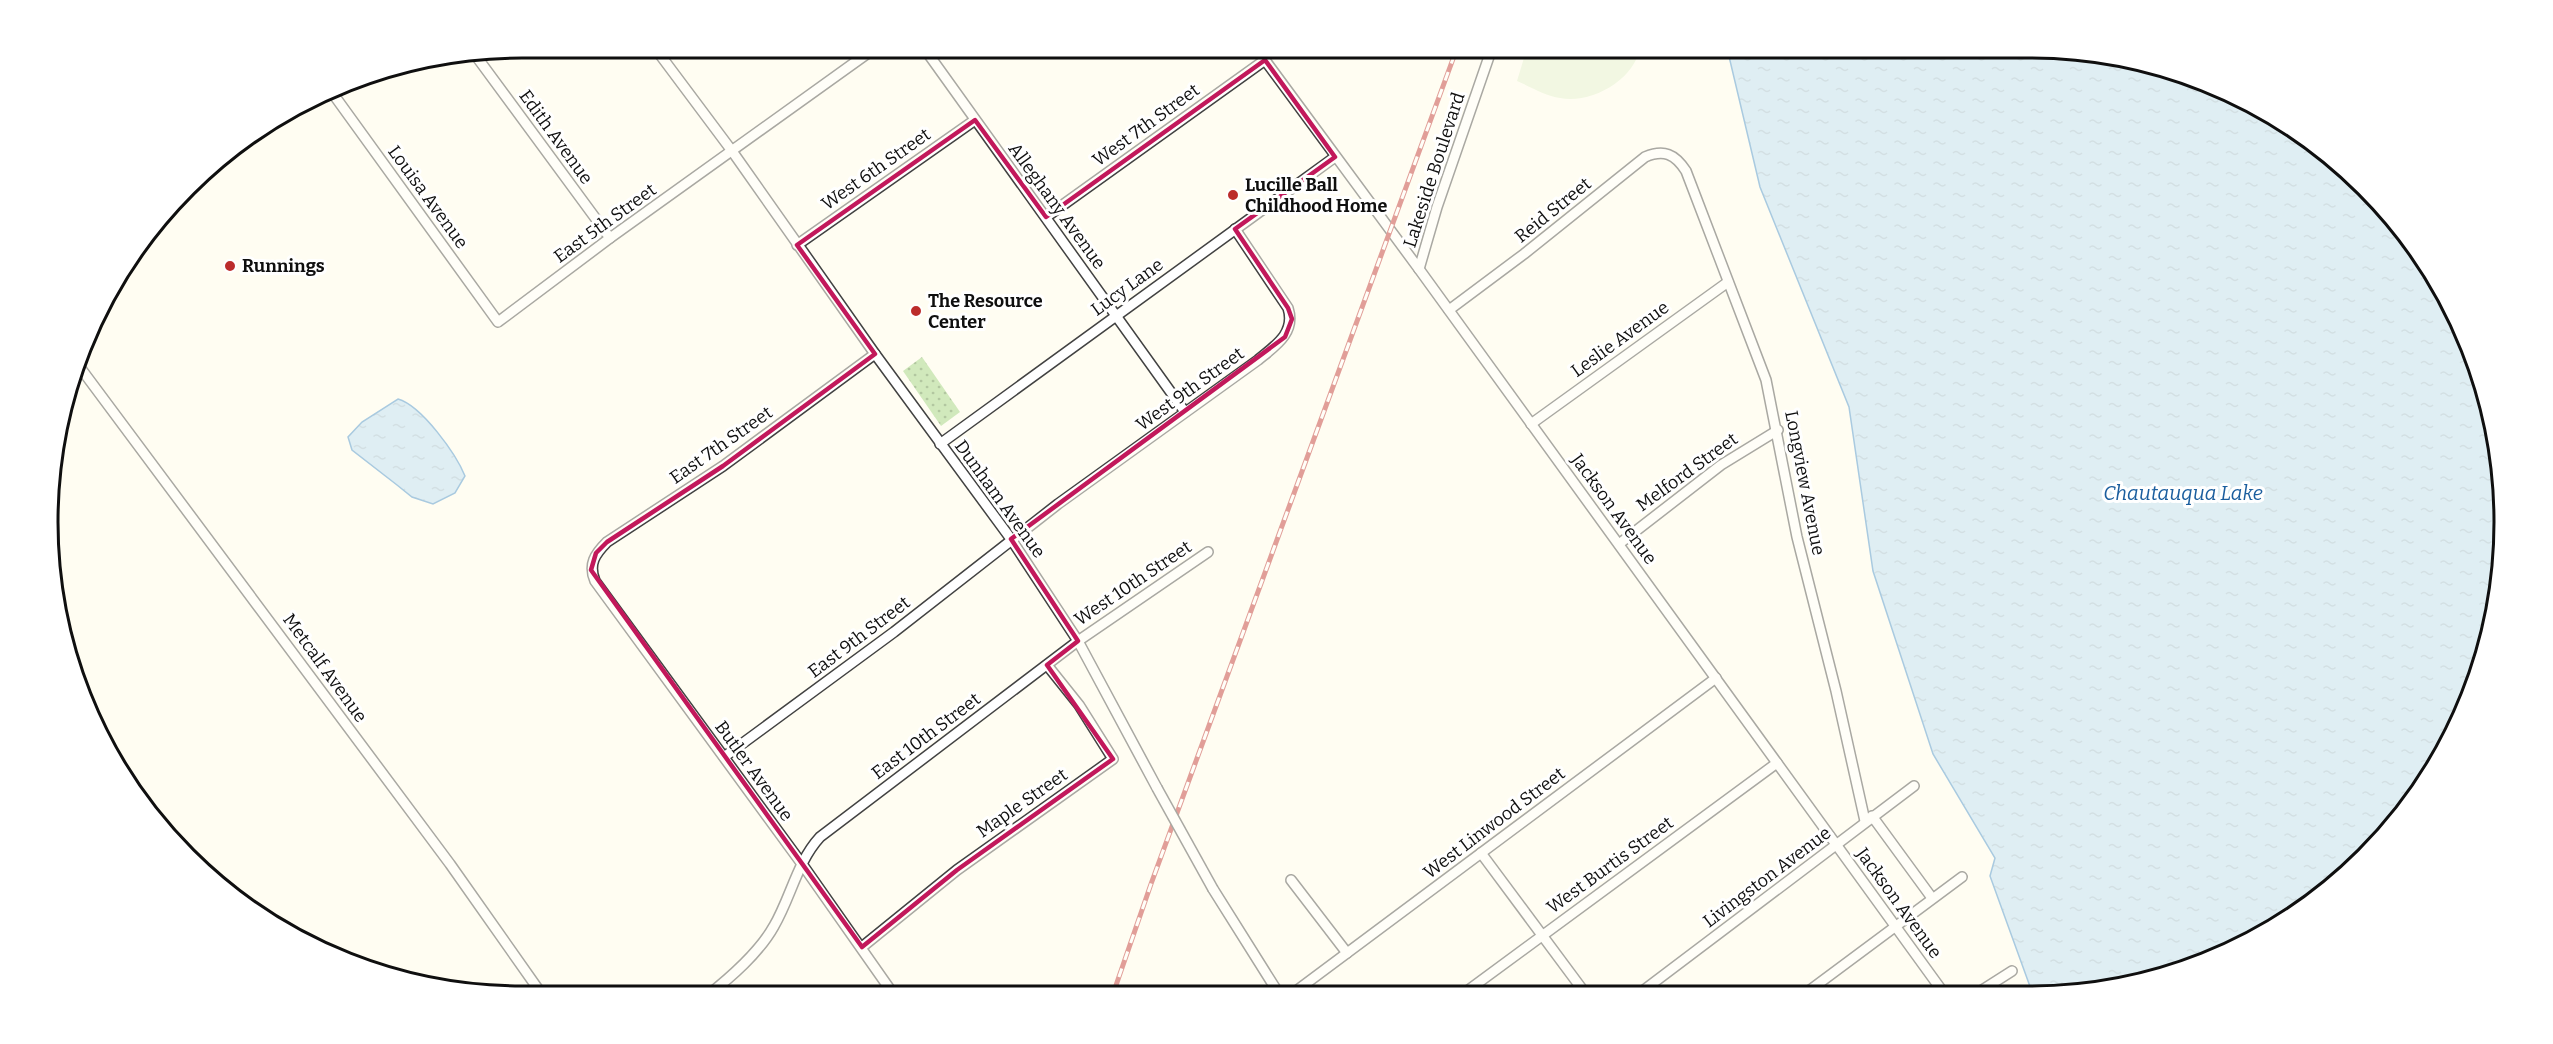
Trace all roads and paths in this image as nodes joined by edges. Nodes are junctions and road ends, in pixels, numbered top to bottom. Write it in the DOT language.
graph roads {
  1 [pos="666,58"];
  2 [pos="861,58"];
  3 [pos="931,58"];
  4 [pos="1488,58"];
  5 [pos="479,60"];
  6 [pos="1265,60"];
  7 [pos="336,98"];
  8 [pos="975,120"];
  9 [pos="732,151"];
  10 [pos="1335,157"];
  11 [pos="1680,162"];
  12 [pos="1046,217"];
  13 [pos="1235,230"];
  14 [pos="610,238"];
  15 [pos="797,245"];
  16 [pos="1419,268"];
  17 [pos="1728,282"];
  18 [pos="1449,310"];
  19 [pos="1115,316"];
  20 [pos="498,322"];
  21 [pos="875,354"];
  22 [pos="83,372"];
  23 [pos="1185,412"];
  24 [pos="1531,424"];
  25 [pos="1778,430"];
  26 [pos="940,444"];
  27 [pos="1011,540"];
  28 [pos="1619,543"];
  29 [pos="1208,552"];
  30 [pos="592,565"];
  31 [pos="1078,640"];
  32 [pos="1047,665"];
  33 [pos="1716,678"];
  34 [pos="724,757"];
  35 [pos="1777,763"];
  36 [pos="1914,786"];
  37 [pos="1868,819"];
  38 [pos="1837,845"];
  39 [pos="1481,853"];
  40 [pos="802,864"];
  41 [pos="1962,877"];
  42 [pos="1291,880"];
  43 [pos="1932,898"];
  44 [pos="1894,926"];
  45 [pos="1542,935"];
  46 [pos="862,947"];
  47 [pos="1347,953"];
  48 [pos="2012,971"];
  49 [pos="536,986"];
  50 [pos="718,986"];
  51 [pos="888,986"];
  52 [pos="1274,986"];
  53 [pos="1303,986"];
  54 [pos="1474,986"];
  55 [pos="1580,986"];
  56 [pos="1649,986"];
  57 [pos="1815,986"];
  58 [pos="1939,986"];
  59 [pos="1988,986"];
  1 -- 9 [label="street, Dunham Avenue"];
  2 -- 9 [label="street, East 5th Street"];
  3 -- 8 [label="street, Alleghany Avenue"];
  4 -- 16 [label="street, Lakeside Boulevard"];
  5 -- 14 [label="street, Edith Avenue"];
  6 -- 10 [label="street, Jackson Avenue"];
  6 -- 12 [label="street, West 7th Street"];
  7 -- 20 [label="street, Louisa Avenue"];
  8 -- 12 [label="street, Alleghany Avenue"];
  8 -- 15 [label="street, West 6th Street"];
  9 -- 14 [label="street, East 5th Street"];
  9 -- 15 [label="street, Dunham Avenue"];
  10 -- 13 [label="street, Lucy Lane"];
  10 -- 16 [label="street, Jackson Avenue"];
  11 -- 17 [label="street, Longview Avenue"];
  11 -- 18 [label="street, Reid Street"];
  12 -- 19 [label="street, Alleghany Avenue"];
  13 -- 19 [label="street, Lucy Lane"];
  13 -- 23 [label="street, West 9th Street"];
  14 -- 20 [label="street, East 5th Street"];
  15 -- 21 [label="street, Dunham Avenue"];
  16 -- 18 [label="street, Jackson Avenue"];
  17 -- 24 [label="street, Leslie Avenue"];
  17 -- 25 [label="street, Longview Avenue"];
  18 -- 24 [label="street, Jackson Avenue"];
  19 -- 23 [label="street, Alleghany Avenue"];
  19 -- 26 [label="street, Lucy Lane"];
  21 -- 26 [label="street, Dunham Avenue"];
  21 -- 30 [label="street, East 7th Street"];
  22 -- 49 [label="street, Metcalf Avenue"];
  23 -- 27 [label="street, West 9th Street"];
  24 -- 28 [label="street, Jackson Avenue"];
  25 -- 28 [label="street, Melford Street"];
  25 -- 37 [label="street, Longview Avenue"];
  26 -- 27 [label="street, Dunham Avenue"];
  27 -- 31 [label="street, Dunham Avenue"];
  27 -- 34 [label="street, East 9th Street"];
  28 -- 33 [label="street, Jackson Avenue"];
  29 -- 31 [label="street, West 10th Street"];
  30 -- 34 [label="street, Butler Avenue"];
  31 -- 32 [label="street, East 10th Street"];
  31 -- 52 [label="street, Dunham Avenue, bridge"];
  32 -- 40 [label="street, East 10th Street"];
  32 -- 46 [label="street, Maple Street"];
  33 -- 35 [label="street, Jackson Avenue"];
  33 -- 39 [label="street, West Linwood Street"];
  34 -- 40 [label="street, Butler Avenue"];
  35 -- 38 [label="street, Jackson Avenue"];
  35 -- 45 [label="street, West Burtis Street"];
  36 -- 37 [label="street, Livingston Avenue"];
  37 -- 38 [label="street, Livingston Avenue"];
  37 -- 43 [label="street"];
  38 -- 44 [label="street, Jackson Avenue"];
  38 -- 56 [label="street, Livingston Avenue"];
  39 -- 45 [label="street"];
  39 -- 47 [label="street, West Linwood Street"];
  40 -- 46 [label="street, Butler Avenue"];
  40 -- 50 [label="street, East 10th Street"];
  41 -- 43 [label="street"];
  42 -- 47 [label="street"];
  43 -- 44 [label="street"];
  44 -- 57 [label="street"];
  44 -- 58 [label="street, Jackson Avenue"];
  45 -- 54 [label="street, West Burtis Street"];
  45 -- 55 [label="street"];
  46 -- 51 [label="street, Butler Avenue"];
  47 -- 53 [label="street, West Linwood Street"];
  48 -- 59 [label="street"];
}
